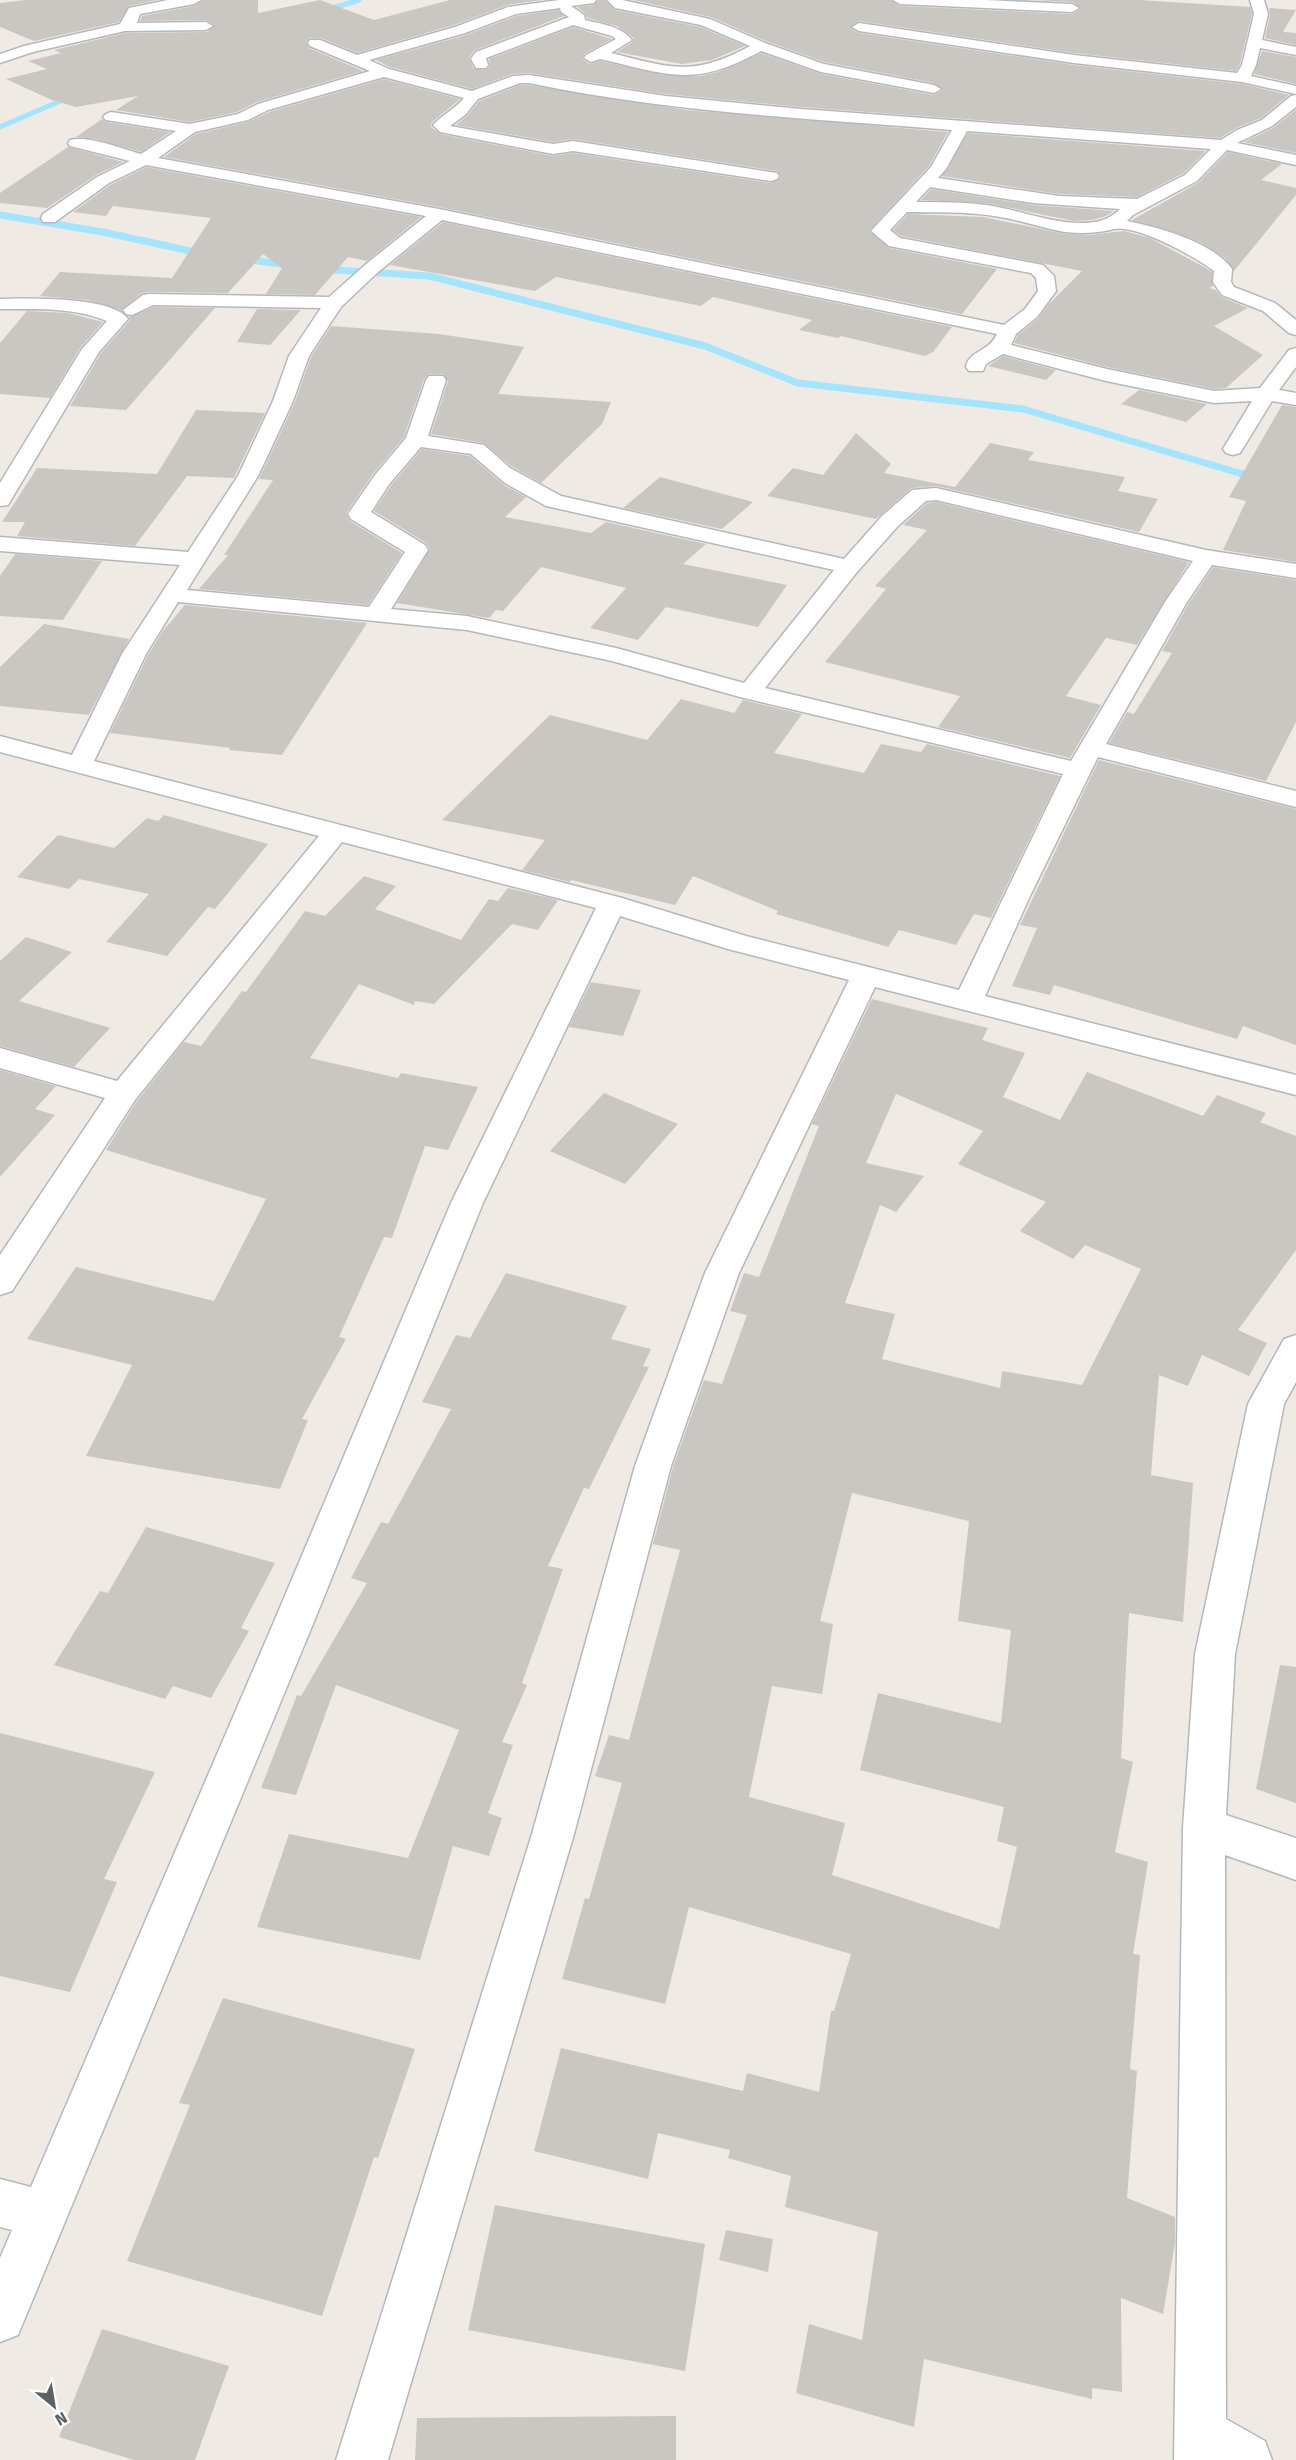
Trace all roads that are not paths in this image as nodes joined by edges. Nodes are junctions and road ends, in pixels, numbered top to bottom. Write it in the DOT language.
graph roads {
  1 [pos="194,0"];
  2 [pos="589,0"];
  3 [pos="614,0"];
  4 [pos="900,0"];
  5 [pos="1257,0"];
  6 [pos="173,1"];
  7 [pos="558,5"];
  8 [pos="886,8"];
  9 [pos="1072,9"];
  10 [pos="574,21"];
  11 [pos="128,24"];
  12 [pos="477,24"];
  13 [pos="206,26"];
  14 [pos="525,39"];
  15 [pos="0,42"];
  16 [pos="315,43"];
  17 [pos="415,43"];
  18 [pos="1254,43"];
  19 [pos="760,46"];
  20 [pos="437,50"];
  21 [pos="1296,51"];
  22 [pos="17,54"];
  23 [pos="598,54"];
  24 [pos="459,58"];
  25 [pos="0,59"];
  26 [pos="361,61"];
  27 [pos="491,69"];
  28 [pos="384,72"];
  29 [pos="1242,78"];
  30 [pos="520,79"];
  31 [pos="550,83"];
  32 [pos="428,85"];
  33 [pos="934,89"];
  34 [pos="1296,90"];
  35 [pos="473,96"];
  36 [pos="1296,99"];
  37 [pos="111,117"];
  38 [pos="962,126"];
  39 [pos="190,129"];
  40 [pos="76,143"];
  41 [pos="1224,145"];
  42 [pos="143,160"];
  43 [pos="1296,160"];
  44 [pos="771,176"];
  45 [pos="926,181"];
  46 [pos="1144,203"];
  47 [pos="903,207"];
  48 [pos="439,214"];
  49 [pos="49,218"];
  50 [pos="1044,222"];
  51 [pos="1110,223"];
  52 [pos="1028,235"];
  53 [pos="1011,248"];
  54 [pos="994,260"];
  55 [pos="341,297"];
  56 [pos="0,304"];
  57 [pos="132,310"];
  58 [pos="1296,329"];
  59 [pos="1004,340"];
  60 [pos="1296,354"];
  61 [pos="976,367"];
  62 [pos="436,380"];
  63 [pos="1266,394"];
  64 [pos="1296,399"];
  65 [pos="416,440"];
  66 [pos="1233,449"];
  67 [pos="0,500"];
  68 [pos="0,544"];
  69 [pos="1206,557"];
  70 [pos="193,560"];
  71 [pos="849,567"];
  72 [pos="1296,571"];
  73 [pos="172,595"];
  74 [pos="375,615"];
  75 [pos="749,692"];
  76 [pos="0,744"];
  77 [pos="1091,748"];
  78 [pos="79,766"];
  79 [pos="1078,770"];
  80 [pos="1296,799"];
  81 [pos="335,833"];
  82 [pos="612,904"];
  83 [pos="866,975"];
  84 [pos="968,1001"];
  85 [pos="0,1058"];
  86 [pos="1296,1086"];
  87 [pos="124,1093"];
  88 [pos="0,1282"];
  89 [pos="1296,1349"];
  90 [pos="1204,1828"];
  91 [pos="1296,1859"];
  92 [pos="22,2208"];
  93 [pos="0,2317"];
  94 [pos="1200,2447"];
  95 [pos="362,2460"];
  96 [pos="1246,2460"];
  1 -- 6 [label="street"];
  2 -- 7 [label="street"];
  3 -- 19 [label="street"];
  4 -- 9 [label="street"];
  5 -- 18 [label="street"];
  6 -- 11 [label="street"];
  7 -- 10 [label="street"];
  7 -- 12 [label="street"];
  8 -- 29 [label="street"];
  10 -- 14 [label="street"];
  10 -- 23 [label="street"];
  11 -- 13 [label="street"];
  11 -- 22 [label="street"];
  12 -- 14 [label="street"];
  12 -- 17 [label="street"];
  14 -- 27 [label="street"];
  15 -- 22 [label="street"];
  16 -- 26 [label="street"];
  17 -- 20 [label="street"];
  17 -- 26 [label="street"];
  18 -- 21 [label="street"];
  18 -- 29 [label="street"];
  19 -- 23 [label="street"];
  19 -- 33 [label="street"];
  22 -- 25 [label="street"];
  23 -- 31 [label="street"];
  24 -- 27 [label="street"];
  26 -- 28 [label="street"];
  27 -- 30 [label="street"];
  27 -- 32 [label="street"];
  28 -- 32 [label="street"];
  28 -- 39 [label="street"];
  29 -- 34 [label="street"];
  30 -- 31 [label="street"];
  30 -- 35 [label="street"];
  31 -- 38 [label="street"];
  32 -- 35 [label="street"];
  35 -- 44 [label="street"];
  36 -- 41 [label="street"];
  37 -- 39 [label="street"];
  38 -- 41 [label="street"];
  38 -- 45 [label="street"];
  39 -- 42 [label="street"];
  40 -- 42 [label="street"];
  41 -- 43 [label="street"];
  41 -- 46 [label="street"];
  42 -- 48 [label="street"];
  42 -- 49 [label="street"];
  45 -- 46 [label="street"];
  45 -- 47 [label="street"];
  46 -- 51 [label="street"];
  47 -- 50 [label="street"];
  47 -- 54 [label="street"];
  48 -- 55 [label="street"];
  48 -- 59 [label="street"];
  50 -- 51 [label="street"];
  50 -- 52 [label="street"];
  51 -- 58 [label="street"];
  53 -- 54 [label="street"];
  54 -- 59 [label="street"];
  55 -- 57 [label="street"];
  55 -- 70 [label="street"];
  56 -- 67 [label="street"];
  59 -- 61 [label="street"];
  59 -- 63 [label="street"];
  60 -- 63 [label="street"];
  62 -- 65 [label="street"];
  63 -- 64 [label="street"];
  63 -- 66 [label="street"];
  65 -- 71 [label="street"];
  65 -- 74 [label="street"];
  68 -- 70 [label="street"];
  69 -- 71 [label="street"];
  69 -- 72 [label="street"];
  69 -- 77 [label="street"];
  70 -- 73 [label="street"];
  71 -- 75 [label="street"];
  73 -- 74 [label="street"];
  73 -- 78 [label="street"];
  74 -- 75 [label="street"];
  75 -- 79 [label="street"];
  76 -- 78 [label="street"];
  77 -- 79 [label="street"];
  77 -- 80 [label="street"];
  78 -- 81 [label="street"];
  79 -- 84 [label="street"];
  81 -- 82 [label="street"];
  81 -- 87 [label="street"];
  82 -- 83 [label="street"];
  82 -- 92 [label="street"];
  83 -- 84 [label="street"];
  83 -- 95 [label="street"];
  84 -- 86 [label="street"];
  85 -- 87 [label="street"];
  87 -- 88 [label="street"];
  89 -- 90 [label="street"];
  90 -- 91 [label="street"];
  90 -- 94 [label="street"];
  92 -- 93 [label="street"];
  94 -- 96 [label="street"];
}
